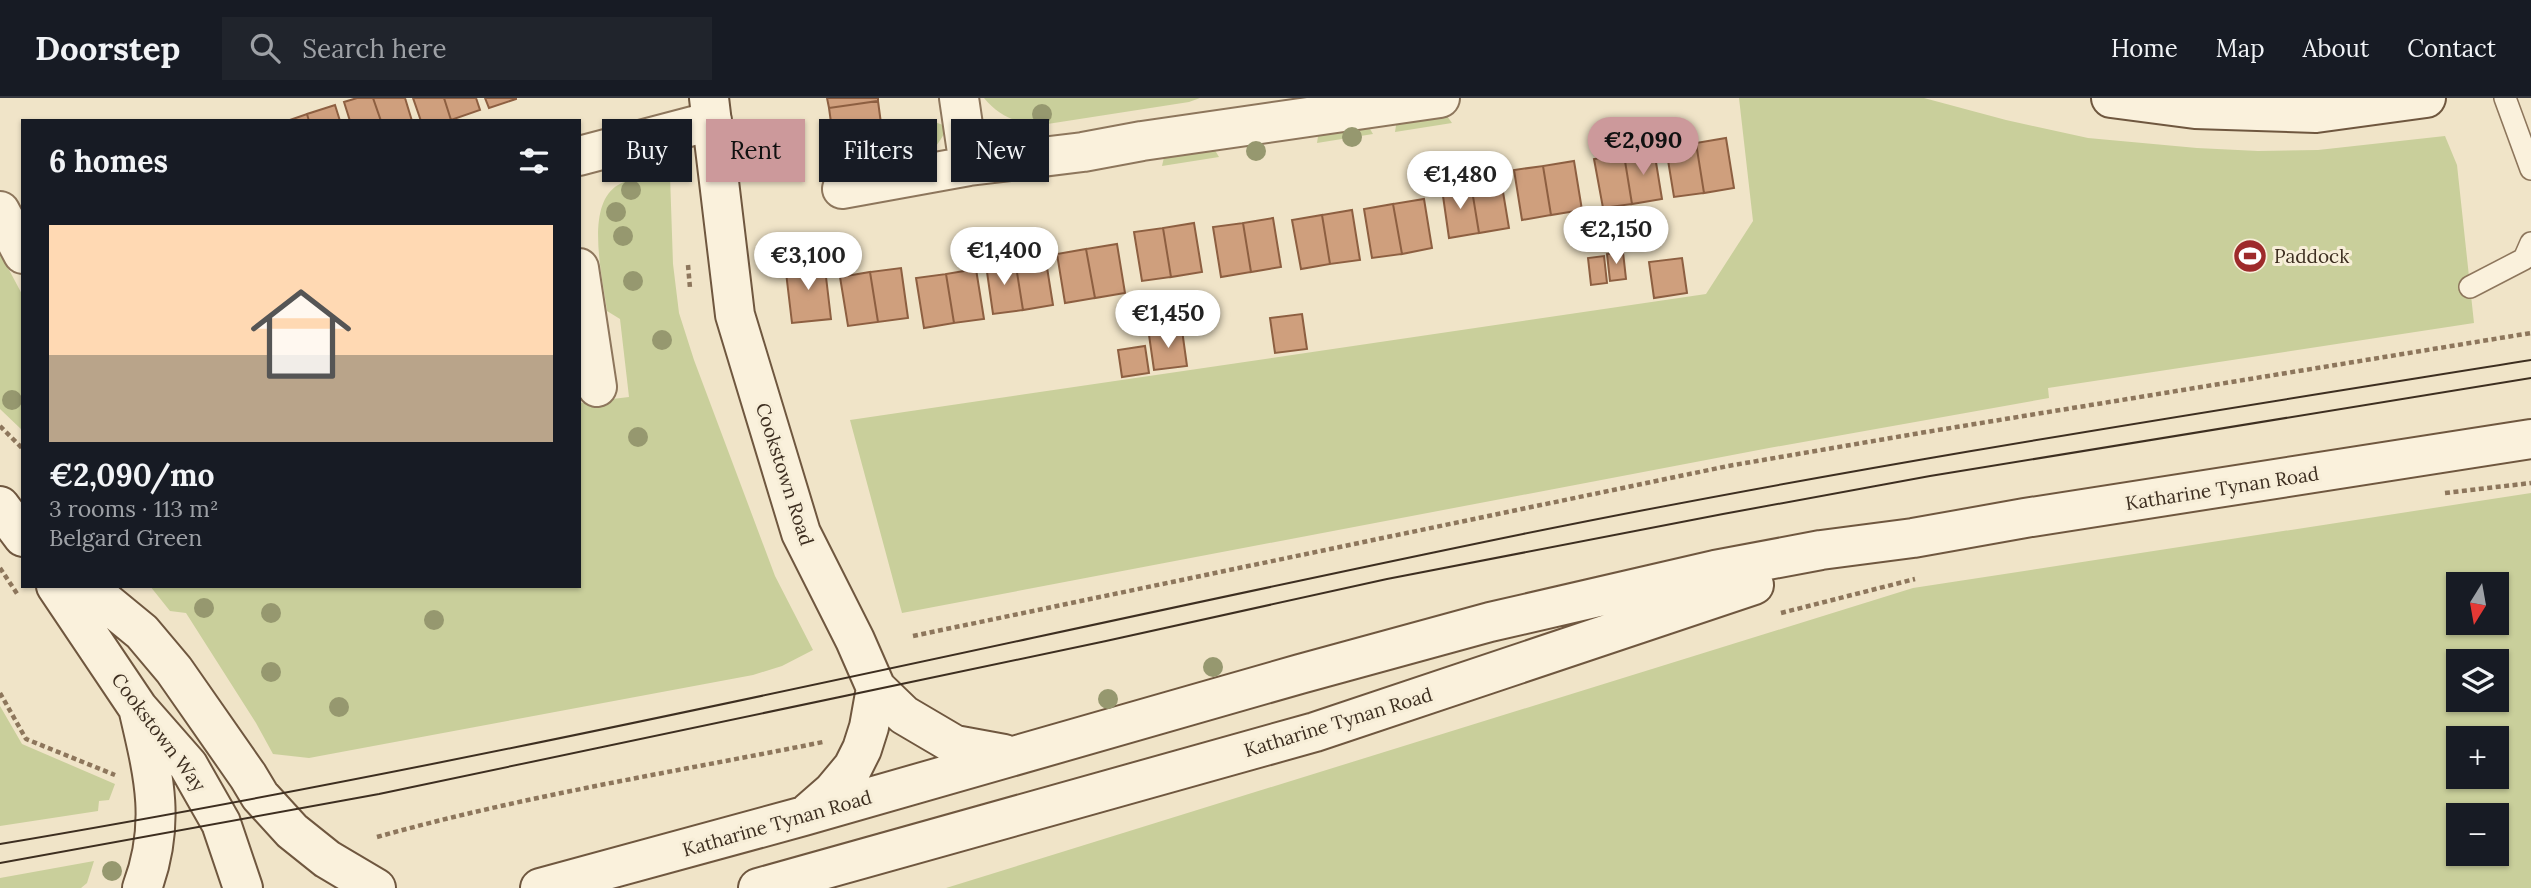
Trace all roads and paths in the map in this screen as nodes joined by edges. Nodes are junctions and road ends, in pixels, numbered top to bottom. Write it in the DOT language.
graph roads {
  1 [pos="959,98"];
  2 [pos="1440,98"];
  3 [pos="2110,98"];
  4 [pos="2426,98"];
  5 [pos="2505,98"];
  6 [pos="711,110"];
  7 [pos="1268,111"];
  8 [pos="962,119"];
  9 [pos="581,155"];
  10 [pos="1049,156"];
  11 [pos="951,169"];
  12 [pos="2531,169"];
  13 [pos="842,189"];
  14 [pos="0,211"];
  15 [pos="2531,243"];
  16 [pos="21,250"];
  17 [pos="581,281"];
  18 [pos="2470,287"];
  19 [pos="2531,333"];
  20 [pos="597,387"];
  21 [pos="0,426"];
  22 [pos="2531,439"];
  23 [pos="21,447"];
  24 [pos="2531,483"];
  25 [pos="2442,494"];
  26 [pos="1913,538"];
  27 [pos="1924,577"];
  28 [pos="57,588"];
  29 [pos="88,588"];
  30 [pos="1768,617"];
  31 [pos="913,636"];
  32 [pos="876,688"];
  33 [pos="0,693"];
  34 [pos="138,708"];
  35 [pos="833,738"];
  36 [pos="1012,755"];
  37 [pos="120,777"];
  38 [pos="804,816"];
  39 [pos="377,837"];
  40 [pos="807,879"];
  41 [pos="142,888"];
  42 [pos="243,888"];
  43 [pos="376,888"];
  44 [pos="540,888"];
  45 [pos="758,888"];
  1 -- 8 [label="main road"];
  2 -- 7 [label="main road"];
  3 -- 4 [label="main road"];
  5 -- 12 [label="lane"];
  6 -- 9 [label="main road"];
  6 -- 32 [label="main road, Cookstown Road"];
  7 -- 10 [label="main road"];
  11 -- 13 [label="main road"];
  14 -- 16 [label="main road"];
  15 -- 18 [label="lane"];
  17 -- 20 [label="main road"];
  19 -- 31 [label="path"];
  21 -- 23 [label="path"];
  22 -- 26 [label="main road, Katharine Tynan Road"];
  24 -- 25 [label="path"];
  26 -- 36 [label="main road, Katharine Tynan Road"];
  26 -- 40 [label="main road, Katharine Tynan Road"];
  27 -- 30 [label="path"];
  28 -- 34 [label="main road, Cookstown Way"];
  29 -- 43 [label="main road"];
  32 -- 36 [label="main road, Katharine Tynan Road"];
  32 -- 38 [label="main road"];
  33 -- 37 [label="path"];
  34 -- 41 [label="main road"];
  34 -- 42 [label="main road, Cookstown Way"];
  35 -- 39 [label="path"];
  36 -- 38 [label="main road, Katharine Tynan Road"];
  38 -- 44 [label="main road, Katharine Tynan Road"];
  40 -- 45 [label="main road, Katharine Tynan Road"];
}
